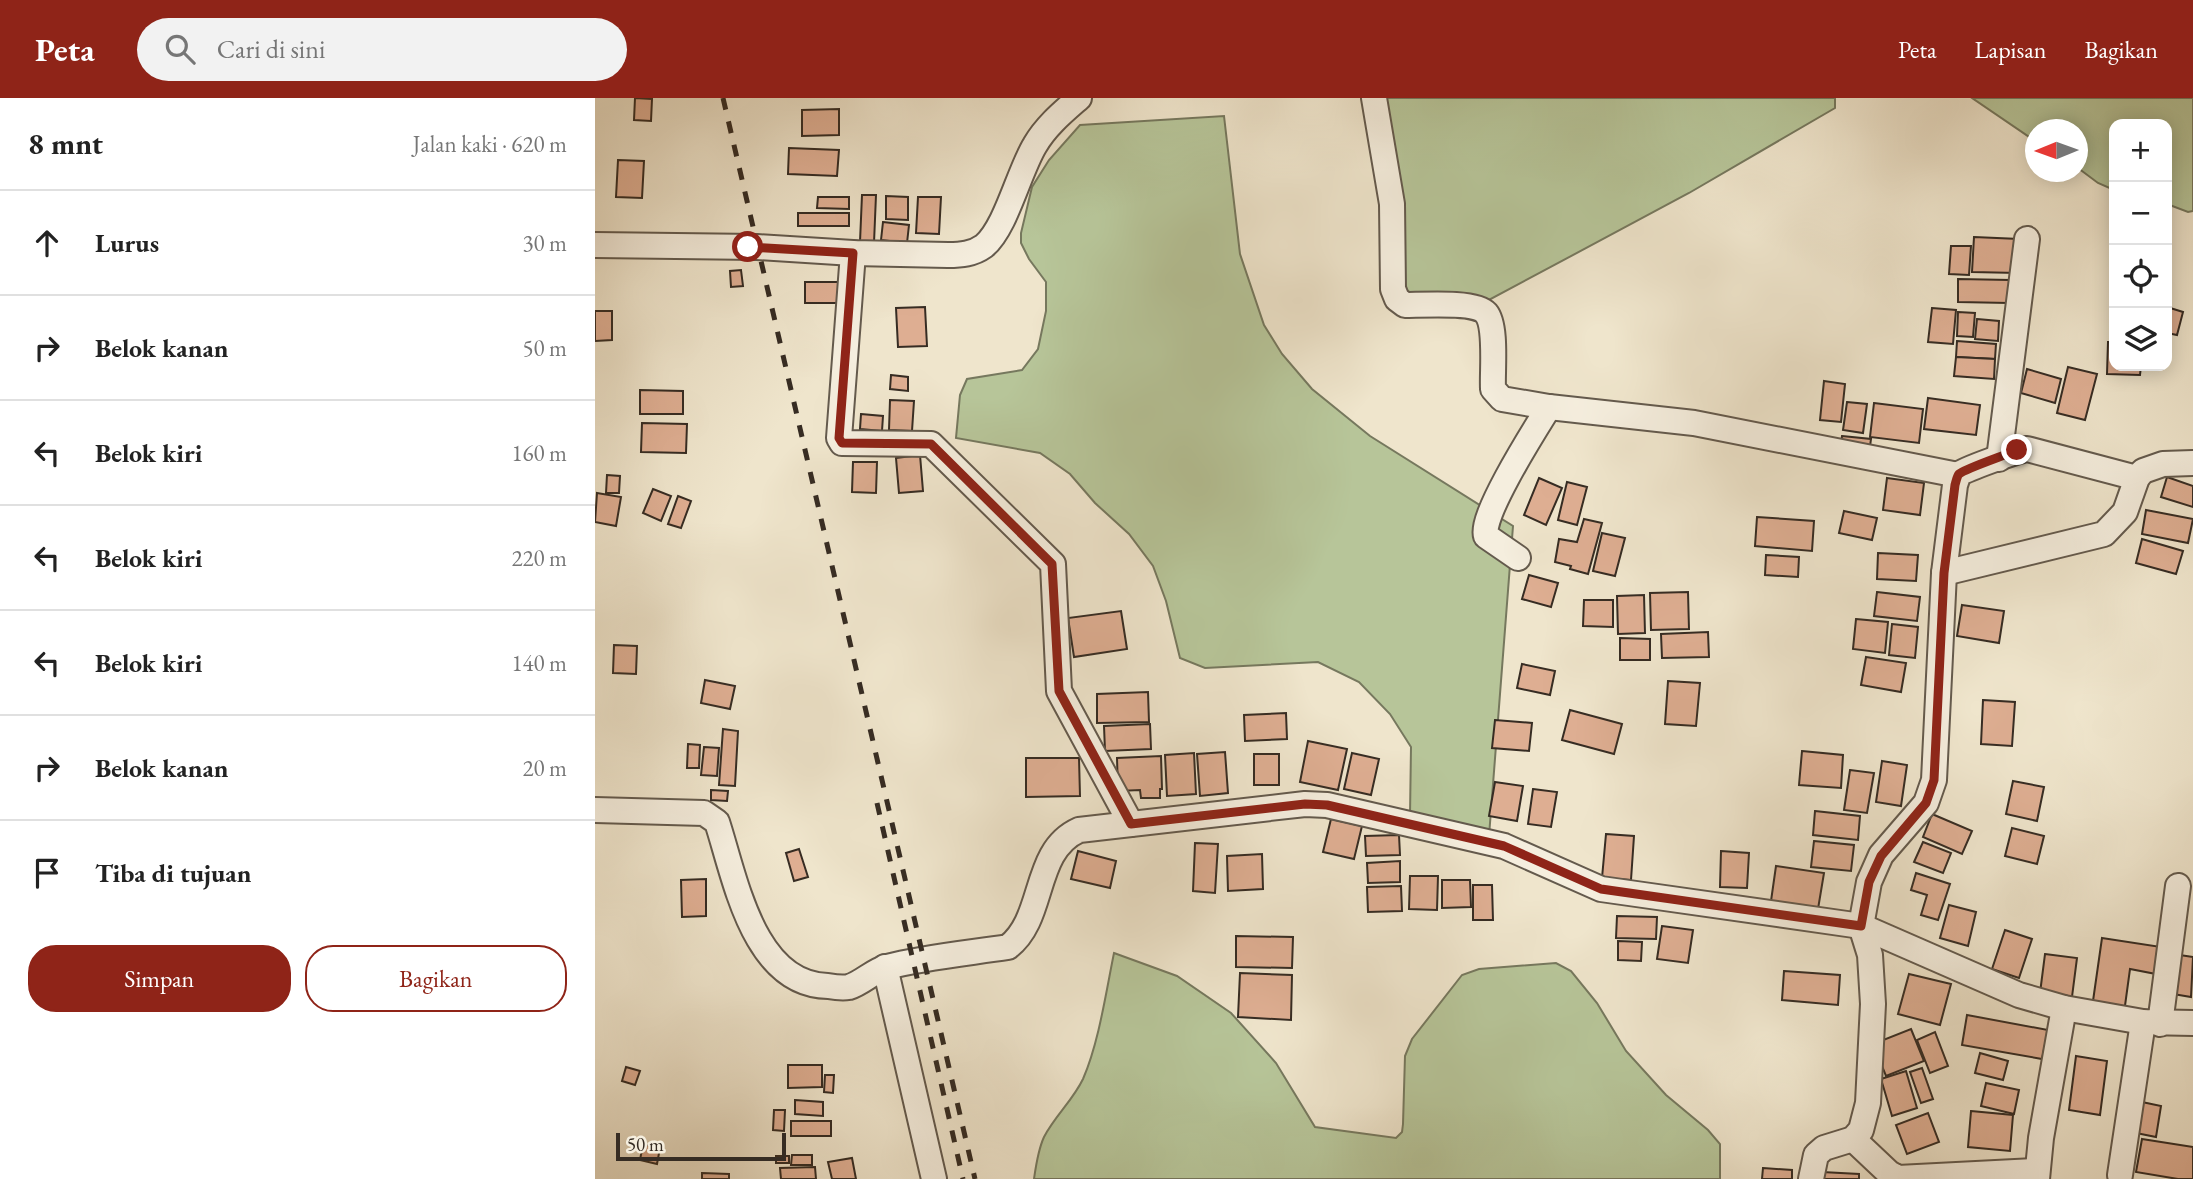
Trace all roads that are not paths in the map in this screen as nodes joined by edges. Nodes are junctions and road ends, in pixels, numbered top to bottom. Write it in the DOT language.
graph roads {
  1 [pos="1374,98"];
  2 [pos="1064,103"];
  3 [pos="2027,239"];
  4 [pos="595,245"];
  5 [pos="853,253"];
  6 [pos="1549,407"];
  7 [pos="1999,459"];
  8 [pos="2193,463"];
  9 [pos="1958,475"];
  10 [pos="2137,478"];
  11 [pos="1518,558"];
  12 [pos="1944,573"];
  13 [pos="595,810"];
  14 [pos="1131,824"];
  15 [pos="2178,886"];
  16 [pos="1861,926"];
  17 [pos="885,967"];
  18 [pos="2064,1007"];
  19 [pos="2152,1023"];
  20 [pos="2193,1023"];
  21 [pos="1853,1139"];
  22 [pos="2036,1175"];
  23 [pos="2120,1175"];
  24 [pos="934,1179"];
  25 [pos="1811,1179"];
  1 -- 6 [label="street"];
  2 -- 5 [label="street"];
  3 -- 7 [label="street"];
  4 -- 5 [label="street"];
  5 -- 14 [label="street"];
  6 -- 9 [label="street"];
  6 -- 11 [label="street"];
  7 -- 9 [label="street"];
  7 -- 10 [label="street"];
  8 -- 10 [label="street"];
  9 -- 12 [label="street"];
  10 -- 12 [label="street"];
  12 -- 16 [label="street"];
  13 -- 17 [label="street"];
  14 -- 16 [label="street"];
  14 -- 17 [label="street"];
  15 -- 19 [label="street"];
  16 -- 18 [label="street"];
  16 -- 21 [label="street"];
  17 -- 24 [label="street"];
  18 -- 19 [label="street"];
  18 -- 22 [label="street"];
  19 -- 20 [label="street"];
  19 -- 23 [label="street"];
  21 -- 22 [label="street"];
  21 -- 25 [label="street"];
}
